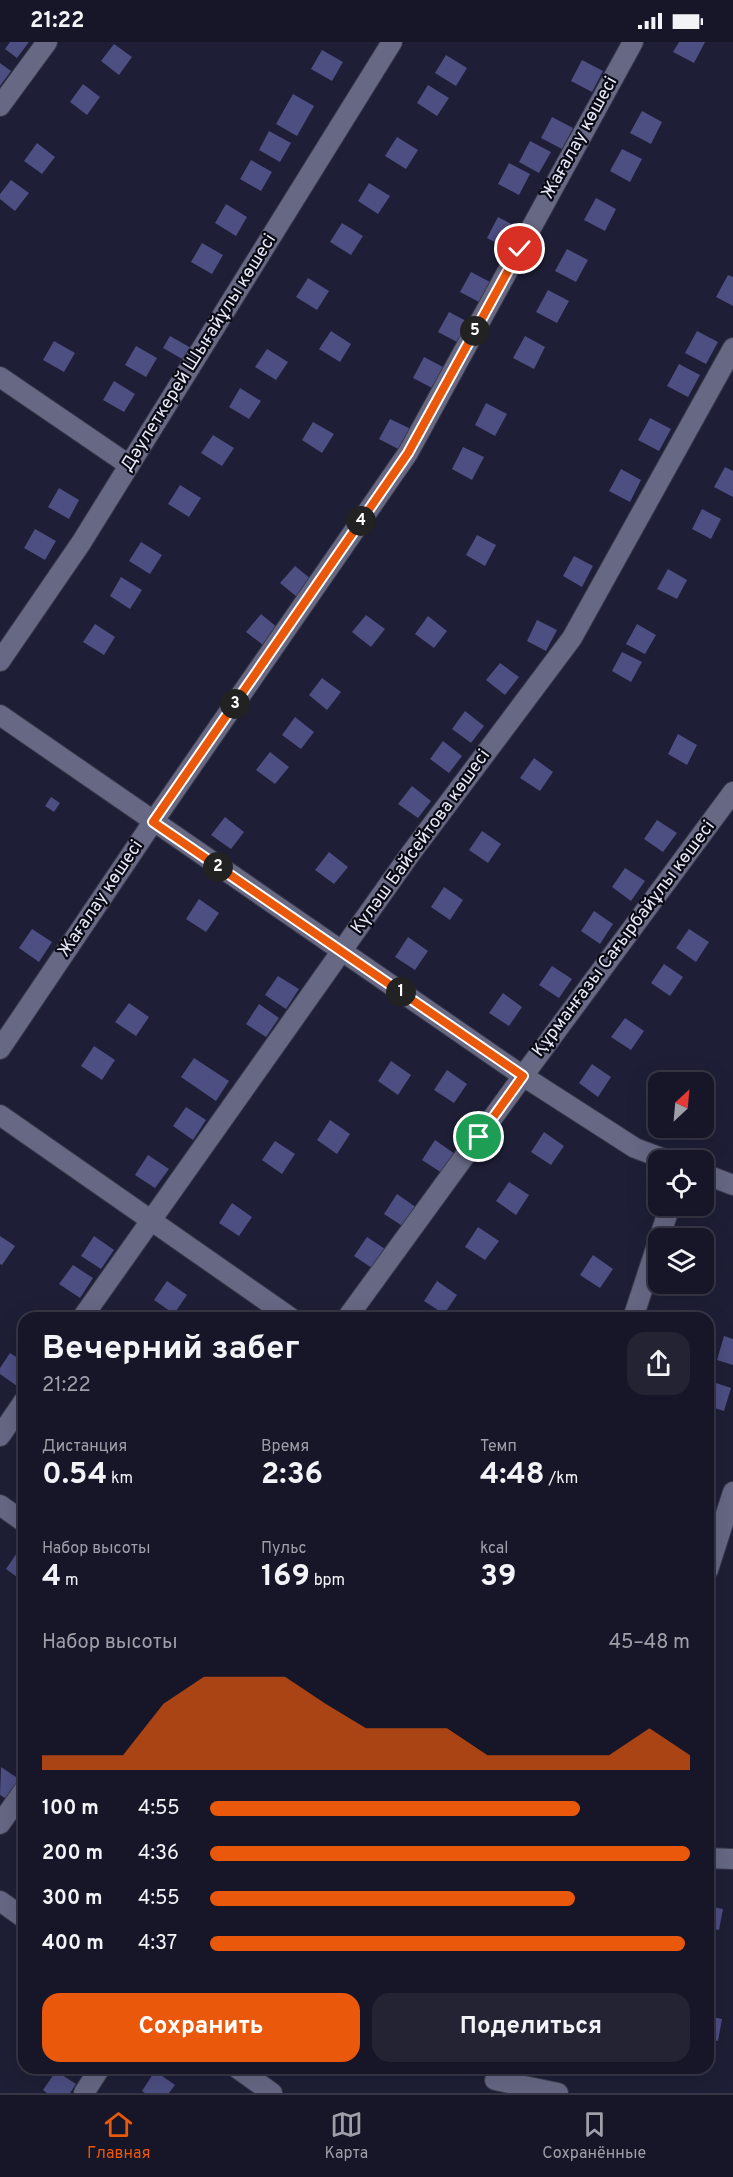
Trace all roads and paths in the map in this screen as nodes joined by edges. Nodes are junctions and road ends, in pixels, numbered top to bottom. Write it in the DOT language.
graph roads {
  1 [pos="47,42"];
  2 [pos="392,42"];
  3 [pos="632,43"];
  4 [pos="0,106"];
  5 [pos="733,348"];
  6 [pos="0,377"];
  7 [pos="129,465"];
  8 [pos="0,661"];
  9 [pos="0,715"];
  10 [pos="733,792"];
  11 [pos="153,822"];
  12 [pos="341,951"];
  13 [pos="0,1049"];
  14 [pos="523,1076"];
  15 [pos="0,1115"];
  16 [pos="648,1153"];
  17 [pos="714,1178"];
  18 [pos="733,1185"];
  19 [pos="150,1220"];
  20 [pos="648,1273"];
  21 [pos="86,1312"];
  22 [pos="282,1312"];
  23 [pos="351,1312"];
  24 [pos="635,1312"];
  25 [pos="18,1410"];
  26 [pos="0,1436"];
  27 [pos="732,1499"];
  28 [pos="0,1505"];
  29 [pos="18,1518"];
  30 [pos="714,1552"];
  31 [pos="18,1798"];
  32 [pos="0,1824"];
  33 [pos="714,1858"];
  34 [pos="733,1859"];
  35 [pos="0,1901"];
  36 [pos="18,1914"];
  37 [pos="96,2074"];
  38 [pos="245,2074"];
  39 [pos="495,2081"];
  40 [pos="84,2093"];
  41 [pos="272,2093"];
  42 [pos="558,2093"];
  1 -- 4 [label="street"];
  2 -- 7 [label="street, Дәулеткерей Шығайұлы көшесі"];
  3 -- 11 [label="street, Жағалау көшесі"];
  5 -- 12 [label="street, Күләш Байсейтова көшесі"];
  6 -- 7 [label="street"];
  7 -- 8 [label="street, Дәулеткерей Шығайұлы көшесі"];
  9 -- 11 [label="street"];
  10 -- 14 [label="street, Құрманғазы Сағырбайұлы көшесі"];
  11 -- 12 [label="street"];
  11 -- 13 [label="street, Жағалау көшесі"];
  12 -- 14 [label="street"];
  12 -- 19 [label="street, Күләш Байсейтова көшесі"];
  14 -- 16 [label="street"];
  14 -- 23 [label="street, Құрманғазы Сағырбайұлы көшесі"];
  15 -- 19 [label="street"];
  17 -- 18 [label="street"];
  19 -- 21 [label="street, Күләш Байсейтова көшесі"];
  19 -- 22 [label="street"];
  20 -- 24 [label="street"];
  25 -- 26 [label="street"];
  27 -- 30 [label="street"];
  28 -- 29 [label="street"];
  31 -- 32 [label="street"];
  33 -- 34 [label="street"];
  35 -- 36 [label="street"];
  37 -- 40 [label="street"];
  38 -- 41 [label="street"];
  39 -- 42 [label="street"];
}
